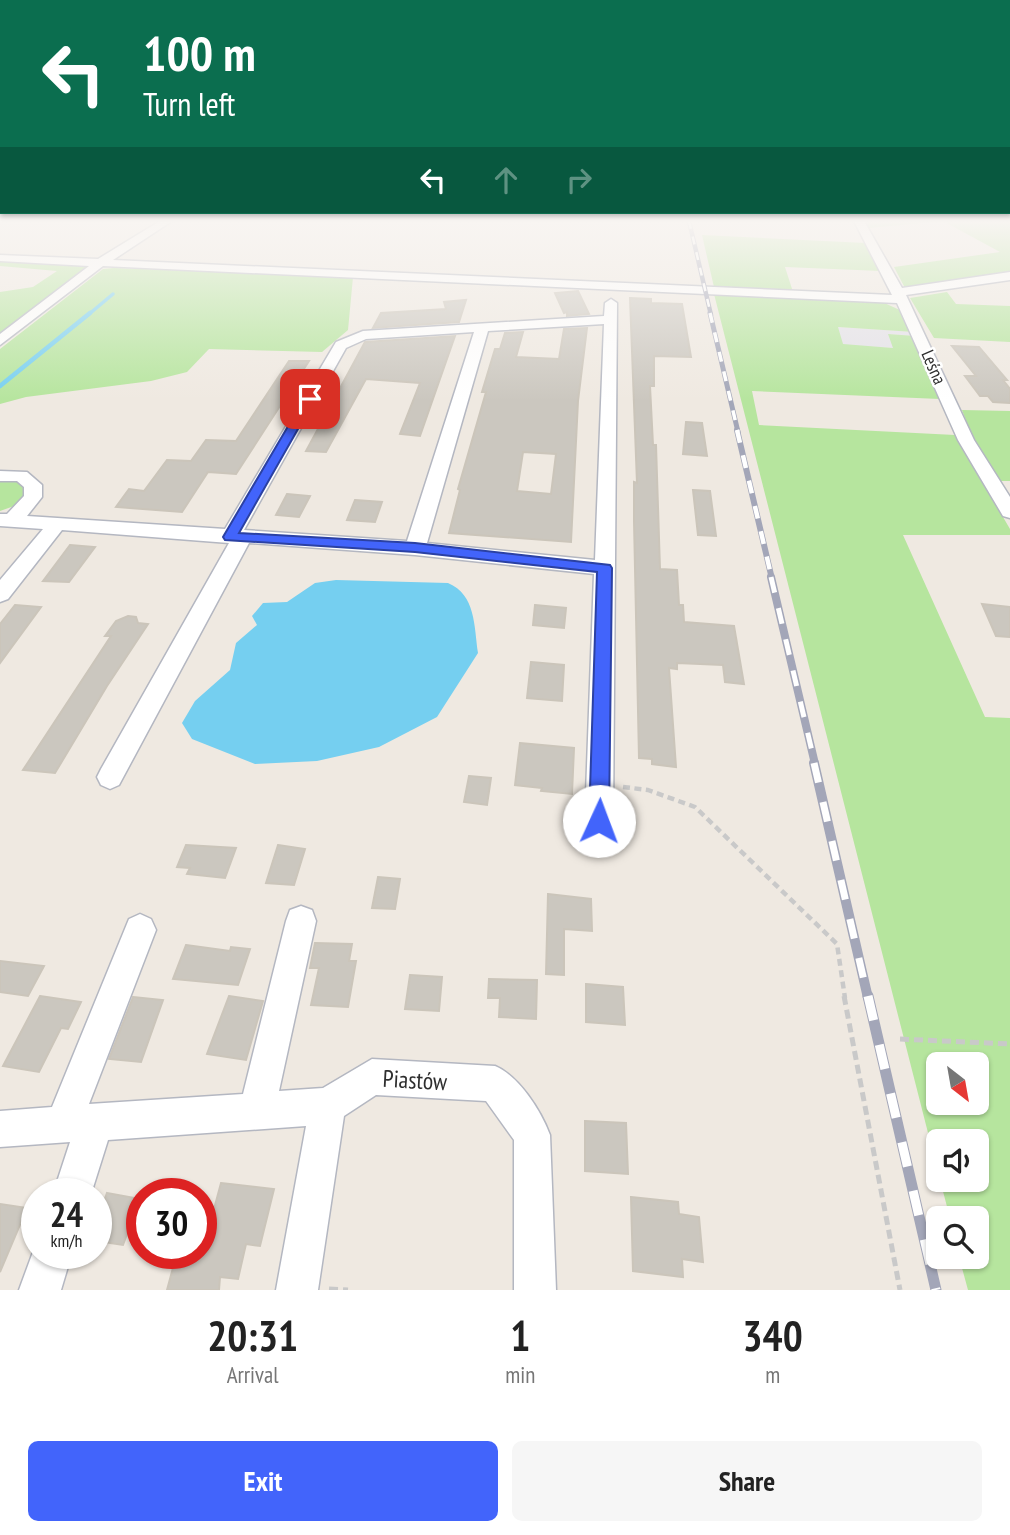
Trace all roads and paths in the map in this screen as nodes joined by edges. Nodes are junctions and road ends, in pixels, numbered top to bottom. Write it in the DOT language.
graph roads {
  1 [pos="77,281"];
  2 [pos="530,281"];
  3 [pos="892,281"];
  4 [pos="981,281"];
  5 [pos="900,296"];
  6 [pos="482,328"];
  7 [pos="0,341"];
  8 [pos="0,476"];
  9 [pos="1010,512"];
  10 [pos="6,521"];
  11 [pos="58,523"];
  12 [pos="236,537"];
  13 [pos="415,548"];
  14 [pos="605,568"];
  15 [pos="0,594"];
  16 [pos="110,777"];
  17 [pos="600,785"];
  18 [pos="599,821"];
  19 [pos="301,920"];
  20 [pos="140,930"];
  21 [pos="900,1039"];
  22 [pos="1010,1044"];
  23 [pos="328,1106"];
  24 [pos="257,1111"];
  25 [pos="79,1124"];
  26 [pos="0,1129"];
  27 [pos="74,1178"];
  28 [pos="47,1269"];
  29 [pos="40,1290"];
  30 [pos="297,1290"];
  31 [pos="535,1290"];
  32 [pos="900,1290"];
  1 -- 7 [label="street"];
  2 -- 5 [label="street"];
  3 -- 5 [label="street, Leśna"];
  4 -- 5 [label="street"];
  5 -- 9 [label="street, Leśna"];
  6 -- 12 [label="street"];
  6 -- 13 [label="street"];
  6 -- 14 [label="street"];
  8 -- 10 [label="street"];
  10 -- 11 [label="street"];
  11 -- 12 [label="street"];
  11 -- 15 [label="street"];
  12 -- 13 [label="street"];
  12 -- 16 [label="street"];
  13 -- 14 [label="street"];
  14 -- 17 [label="street"];
  17 -- 18 [label="street"];
  17 -- 32 [label="path"];
  19 -- 24 [label="street"];
  20 -- 25 [label="street"];
  21 -- 22 [label="path"];
  23 -- 24 [label="street, Piastów"];
  23 -- 30 [label="street"];
  23 -- 31 [label="street, Piastów"];
  24 -- 25 [label="street, Piastów"];
  25 -- 26 [label="street, Piastów"];
  25 -- 27 [label="street"];
  28 -- 29 [label="street"];
}
